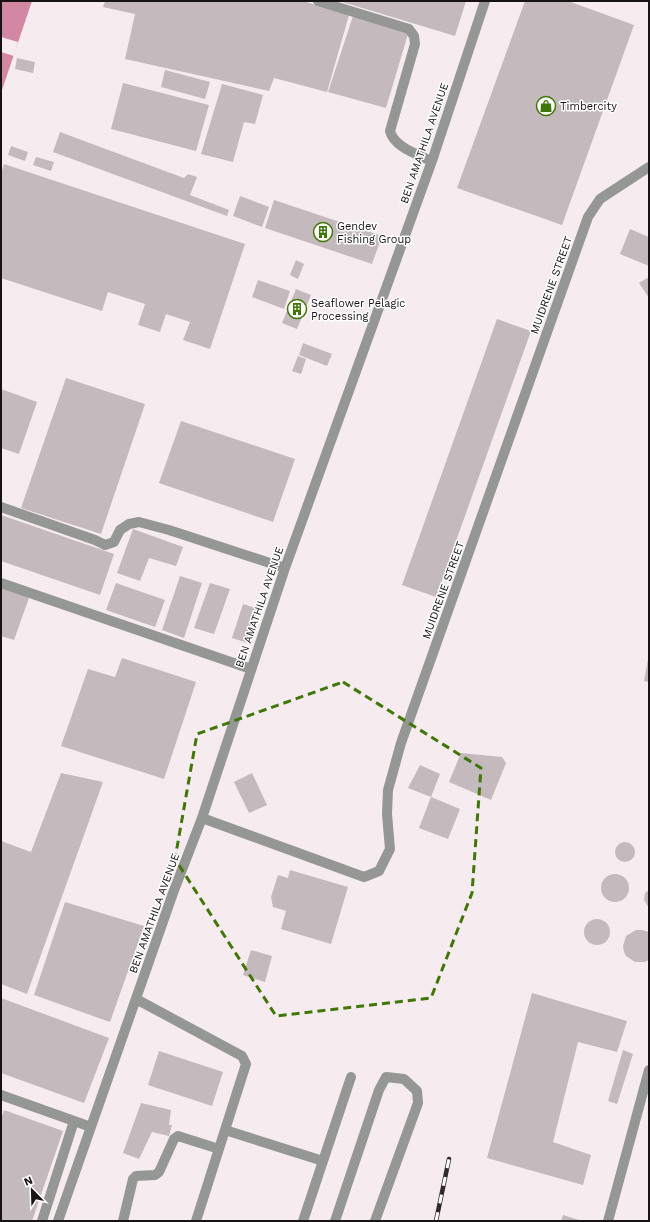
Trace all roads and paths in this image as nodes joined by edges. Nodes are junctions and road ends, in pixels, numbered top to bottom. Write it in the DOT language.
graph roads {
  1 [pos="318,1"];
  2 [pos="486,1"];
  3 [pos="431,161"];
  4 [pos="649,167"];
  5 [pos="1,507"];
  6 [pos="284,568"];
  7 [pos="1,582"];
  8 [pos="251,669"];
  9 [pos="202,818"];
  10 [pos="136,999"];
  11 [pos="649,1070"];
  12 [pos="352,1077"];
  13 [pos="1,1096"];
  14 [pos="74,1121"];
  15 [pos="90,1127"];
  16 [pos="225,1130"];
  17 [pos="219,1149"];
  18 [pos="323,1161"];
  19 [pos="42,1221"];
  20 [pos="58,1221"];
  21 [pos="123,1221"];
  22 [pos="196,1221"];
  23 [pos="303,1221"];
  24 [pos="335,1221"];
  25 [pos="375,1221"];
  26 [pos="608,1221"];
  1 -- 3 [label="street"];
  2 -- 3 [label="street, BEN AMATHILA AVENUE"];
  3 -- 6 [label="street, BEN AMATHILA AVENUE"];
  4 -- 9 [label="street, MUIDRENE STREET"];
  5 -- 6 [label="street"];
  6 -- 8 [label="street, BEN AMATHILA AVENUE"];
  7 -- 8 [label="street"];
  8 -- 9 [label="street, BEN AMATHILA AVENUE"];
  9 -- 10 [label="street, BEN AMATHILA AVENUE"];
  10 -- 15 [label="street, BEN AMATHILA AVENUE"];
  10 -- 16 [label="street"];
  11 -- 26 [label="street"];
  12 -- 18 [label="street"];
  13 -- 14 [label="street"];
  14 -- 15 [label="street"];
  14 -- 19 [label="street"];
  15 -- 20 [label="street, BEN AMATHILA AVENUE"];
  16 -- 17 [label="street"];
  16 -- 18 [label="street"];
  17 -- 21 [label="street"];
  17 -- 22 [label="street"];
  18 -- 23 [label="street"];
  24 -- 25 [label="street"];
}
